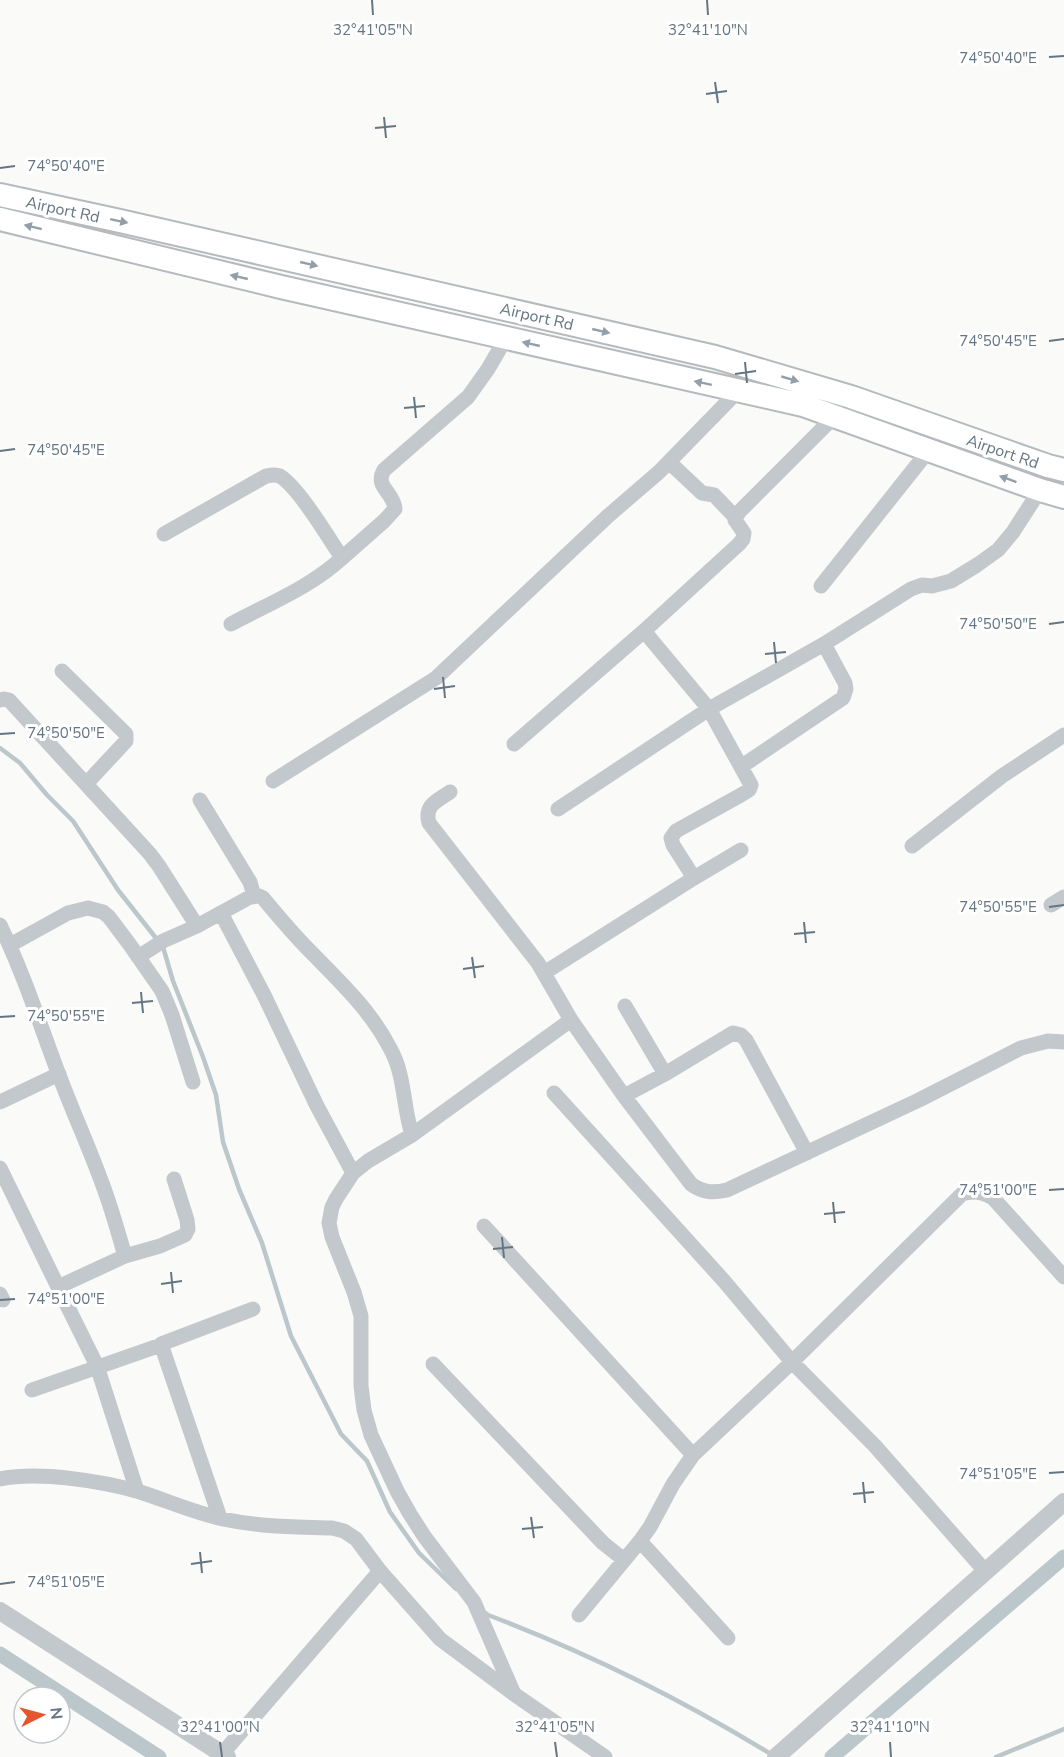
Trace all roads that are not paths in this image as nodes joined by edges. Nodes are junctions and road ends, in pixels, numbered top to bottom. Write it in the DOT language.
graph roads {
  1 [pos="0,195"];
  2 [pos="0,219"];
  3 [pos="506,338"];
  4 [pos="739,390"];
  5 [pos="834,416"];
  6 [pos="929,450"];
  7 [pos="669,462"];
  8 [pos="1064,470"];
  9 [pos="1040,490"];
  10 [pos="1064,497"];
  11 [pos="736,518"];
  12 [pos="164,534"];
  13 [pos="342,558"];
  14 [pos="821,586"];
  15 [pos="231,624"];
  16 [pos="644,632"];
  17 [pos="824,644"];
  18 [pos="62,671"];
  19 [pos="0,700"];
  20 [pos="709,709"];
  21 [pos="1064,735"];
  22 [pos="514,744"];
  23 [pos="742,766"];
  24 [pos="273,781"];
  25 [pos="86,784"];
  26 [pos="450,792"];
  27 [pos="200,800"];
  28 [pos="558,809"];
  29 [pos="912,846"];
  30 [pos="741,850"];
  31 [pos="694,878"];
  32 [pos="254,896"];
  33 [pos="221,913"];
  34 [pos="0,925"];
  35 [pos="197,926"];
  36 [pos="10,945"];
  37 [pos="141,956"];
  38 [pos="544,973"];
  39 [pos="625,1006"];
  40 [pos="571,1020"];
  41 [pos="1064,1042"];
  42 [pos="59,1074"];
  43 [pos="665,1074"];
  44 [pos="193,1082"];
  45 [pos="554,1093"];
  46 [pos="624,1096"];
  47 [pos="0,1102"];
  48 [pos="412,1135"];
  49 [pos="807,1153"];
  50 [pos="0,1168"];
  51 [pos="353,1173"];
  52 [pos="174,1179"];
  53 [pos="484,1226"];
  54 [pos="125,1256"];
  55 [pos="1064,1277"];
  56 [pos="58,1287"];
  57 [pos="253,1309"];
  58 [pos="161,1345"];
  59 [pos="792,1362"];
  60 [pos="433,1364"];
  61 [pos="97,1366"];
  62 [pos="32,1390"];
  63 [pos="693,1455"];
  64 [pos="0,1479"];
  65 [pos="137,1491"];
  66 [pos="1064,1502"];
  67 [pos="220,1518"];
  68 [pos="640,1541"];
  69 [pos="623,1559"];
  70 [pos="380,1571"];
  71 [pos="985,1571"];
  72 [pos="0,1611"];
  73 [pos="579,1615"];
  74 [pos="728,1638"];
  75 [pos="514,1694"];
  76 [pos="781,1753"];
  77 [pos="225,1756"];
  78 [pos="605,1757"];
  1 -- 8 [label="main road, Airport Rd, one-way"];
  3 -- 2 [label="main road, one-way"];
  4 -- 3 [label="main road, one-way"];
  3 -- 13 [label="street"];
  4 -- 5 [label="main road"];
  4 -- 7 [label="street"];
  5 -- 6 [label="main road"];
  5 -- 11 [label="street"];
  9 -- 6 [label="main road, one-way"];
  6 -- 14 [label="street"];
  7 -- 11 [label="street"];
  7 -- 24 [label="street"];
  9 -- 10 [label="main road"];
  9 -- 17 [label="street"];
  11 -- 16 [label="street"];
  12 -- 13 [label="street"];
  13 -- 15 [label="street"];
  16 -- 20 [label="street"];
  16 -- 22 [label="street"];
  17 -- 20 [label="street"];
  17 -- 23 [label="street"];
  18 -- 25 [label="street"];
  19 -- 25 [label="street"];
  20 -- 23 [label="street"];
  20 -- 28 [label="street"];
  21 -- 29 [label="street"];
  23 -- 31 [label="street"];
  25 -- 35 [label="street"];
  26 -- 38 [label="street"];
  27 -- 32 [label="street"];
  30 -- 31 [label="street"];
  31 -- 38 [label="street"];
  32 -- 33 [label="street"];
  32 -- 48 [label="street"];
  33 -- 35 [label="street"];
  33 -- 51 [label="street"];
  34 -- 36 [label="street"];
  35 -- 37 [label="street"];
  36 -- 37 [label="street"];
  36 -- 42 [label="street"];
  37 -- 44 [label="street"];
  38 -- 40 [label="street"];
  39 -- 43 [label="street"];
  40 -- 46 [label="street"];
  40 -- 48 [label="street"];
  41 -- 49 [label="street"];
  42 -- 47 [label="street"];
  42 -- 54 [label="street"];
  43 -- 46 [label="street"];
  43 -- 49 [label="street"];
  45 -- 59 [label="street"];
  46 -- 49 [label="street"];
  48 -- 51 [label="street"];
  50 -- 56 [label="street"];
  51 -- 75 [label="street"];
  52 -- 54 [label="street"];
  53 -- 63 [label="street"];
  54 -- 56 [label="street"];
  55 -- 59 [label="street"];
  56 -- 61 [label="street"];
  57 -- 58 [label="street"];
  58 -- 61 [label="street"];
  58 -- 67 [label="street"];
  59 -- 63 [label="street"];
  59 -- 71 [label="street"];
  60 -- 69 [label="street"];
  61 -- 62 [label="street"];
  61 -- 65 [label="street"];
  63 -- 68 [label="street"];
  64 -- 65 [label="street"];
  65 -- 67 [label="street"];
  66 -- 71 [label="street"];
  67 -- 70 [label="street"];
  68 -- 69 [label="street"];
  68 -- 74 [label="street"];
  69 -- 73 [label="street"];
  70 -- 75 [label="street"];
  70 -- 77 [label="street"];
  71 -- 76 [label="street"];
  72 -- 77 [label="street"];
  75 -- 78 [label="street"];
}
